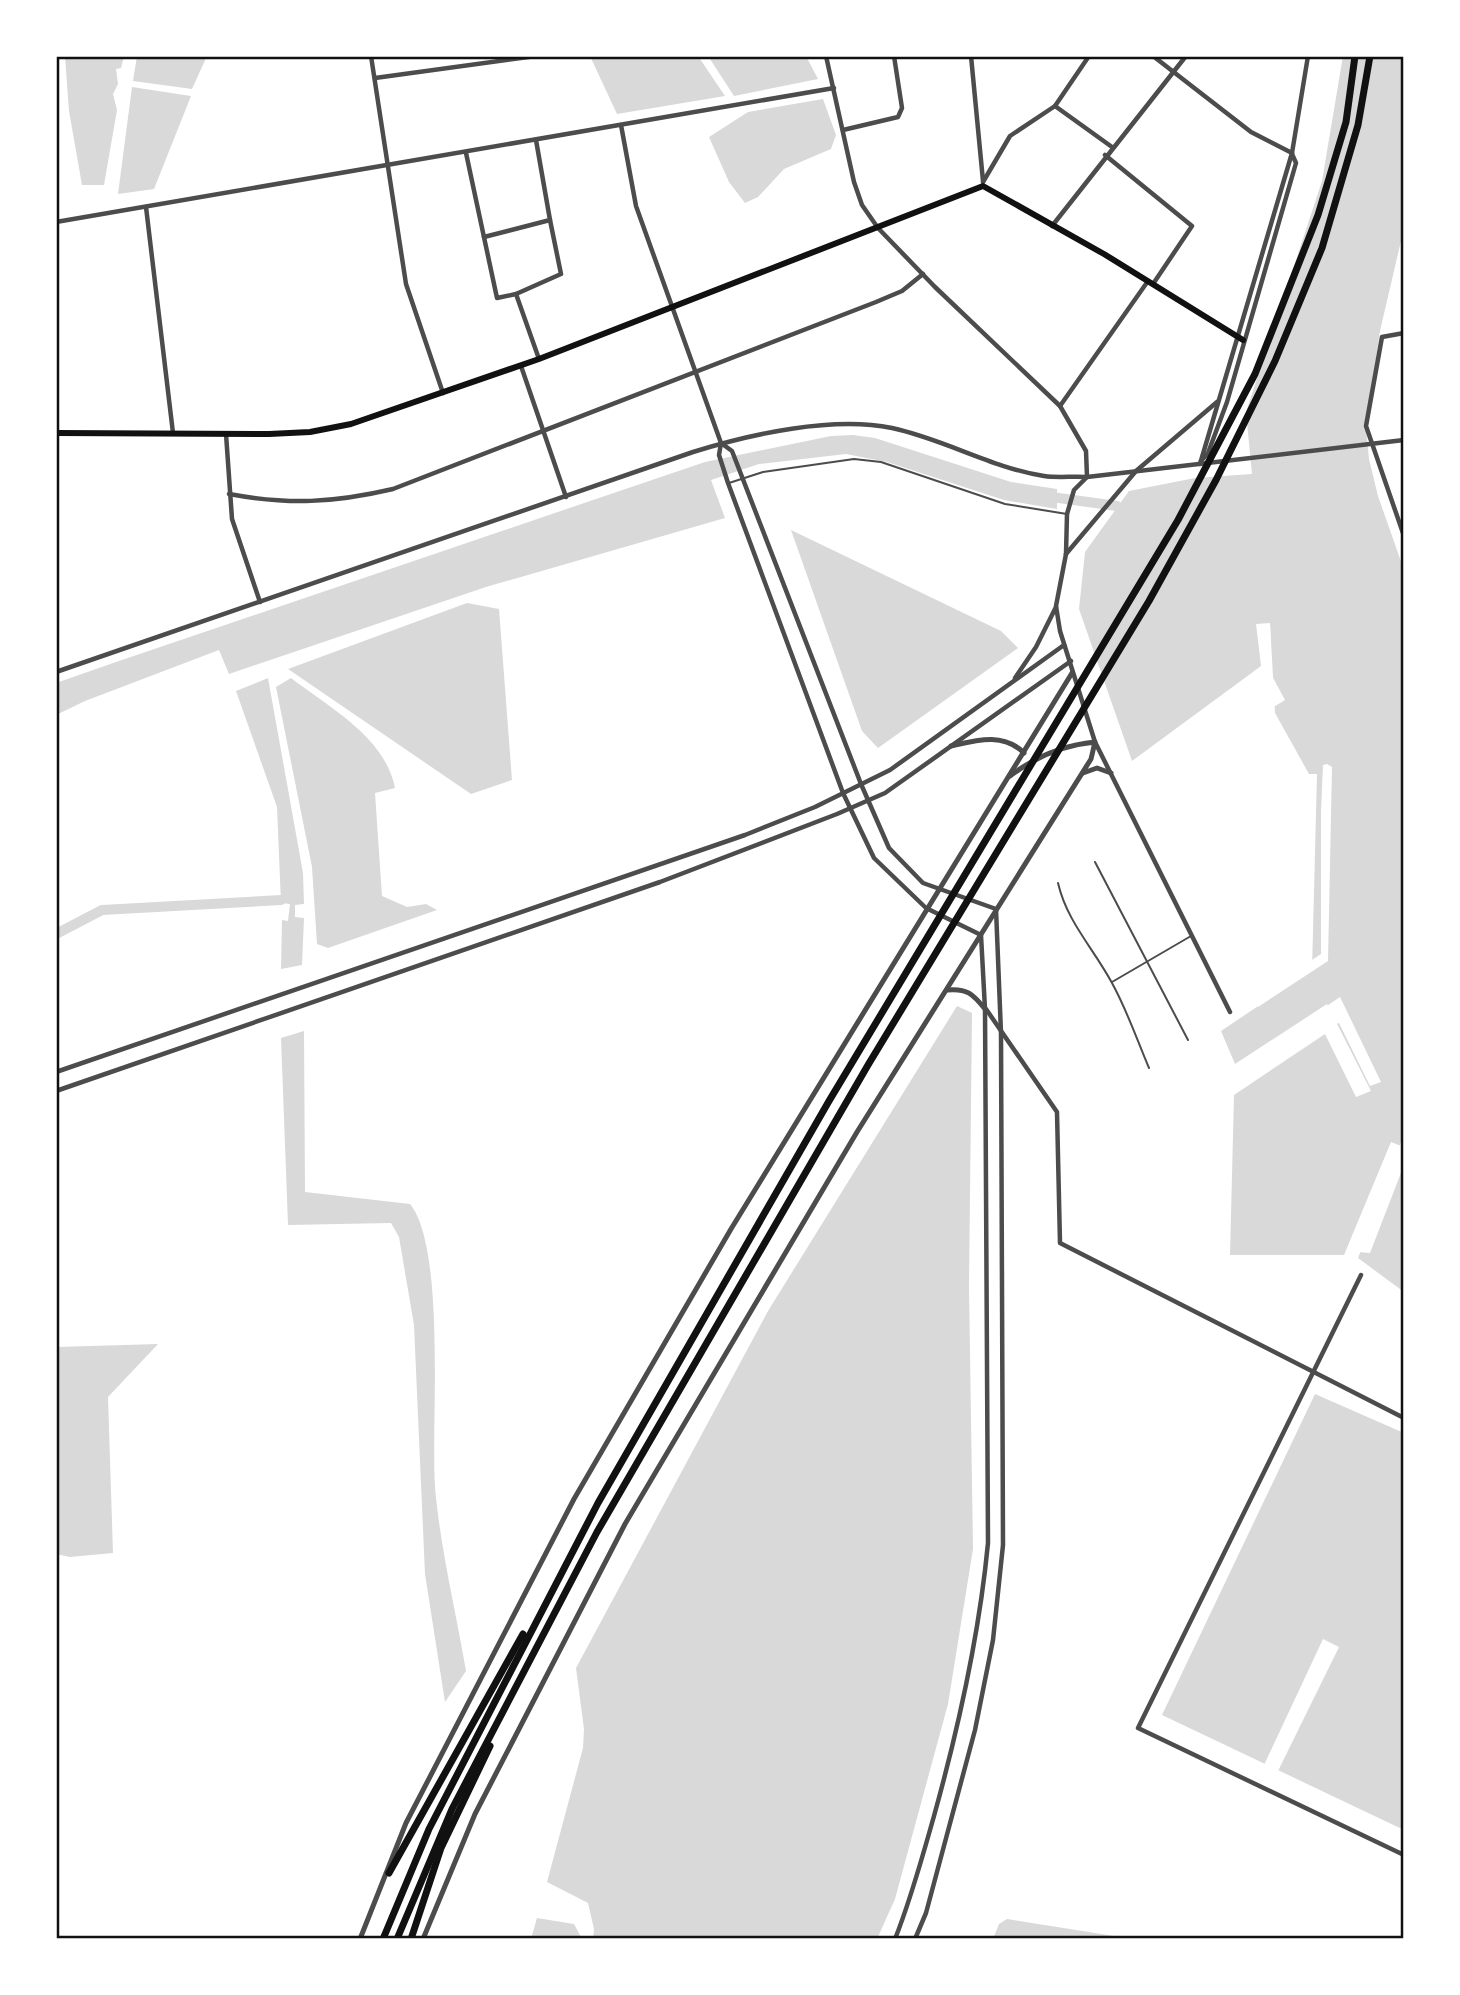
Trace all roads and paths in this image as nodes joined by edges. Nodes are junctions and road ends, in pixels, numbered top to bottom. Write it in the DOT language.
graph roads {
  1 [pos="371,56"];
  2 [pos="536,56"];
  3 [pos="827,56"];
  4 [pos="894,56"];
  5 [pos="971,56"];
  6 [pos="1089,56"];
  7 [pos="1153,56"];
  8 [pos="1186,56"];
  9 [pos="1308,56"];
  10 [pos="1355,56"];
  11 [pos="1370,56"];
  12 [pos="1173,72"];
  13 [pos="374,78"];
  14 [pos="834,88"];
  15 [pos="1055,106"];
  16 [pos="621,125"];
  17 [pos="843,130"];
  18 [pos="536,140"];
  19 [pos="1112,147"];
  20 [pos="466,153"];
  21 [pos="1292,153"];
  22 [pos="1105,155"];
  23 [pos="388,166"];
  24 [pos="983,184"];
  25 [pos="146,207"];
  26 [pos="550,220"];
  27 [pos="56,222"];
  28 [pos="1052,226"];
  29 [pos="878,228"];
  30 [pos="484,237"];
  31 [pos="923,274"];
  32 [pos="1150,283"];
  33 [pos="516,294"];
  34 [pos="672,309"];
  35 [pos="1404,333"];
  36 [pos="1236,336"];
  37 [pos="1244,340"];
  38 [pos="539,359"];
  39 [pos="520,365"];
  40 [pos="694,372"];
  41 [pos="444,394"];
  42 [pos="1217,401"];
  43 [pos="1060,406"];
  44 [pos="542,431"];
  45 [pos="56,433"];
  46 [pos="173,433"];
  47 [pos="226,434"];
  48 [pos="1404,440"];
  49 [pos="722,443"];
  50 [pos="1371,446"];
  51 [pos="1199,464"];
  52 [pos="1136,471"];
  53 [pos="1087,477"];
  54 [pos="742,478"];
  55 [pos="727,480"];
  56 [pos="229,494"];
  57 [pos="566,497"];
  58 [pos="1067,514"];
  59 [pos="1404,536"];
  60 [pos="1066,554"];
  61 [pos="260,602"];
  62 [pos="1056,606"];
  63 [pos="1064,645"];
  64 [pos="1071,661"];
  65 [pos="56,672"];
  66 [pos="1072,673"];
  67 [pos="1012,683"];
  68 [pos="1095,742"];
  69 [pos="951,746"];
  70 [pos="1024,753"];
  71 [pos="1083,773"];
  72 [pos="1111,773"];
  73 [pos="1010,776"];
  74 [pos="861,784"];
  75 [pos="843,793"];
  76 [pos="868,801"];
  77 [pos="851,808"];
  78 [pos="1095,862"];
  79 [pos="1058,883"];
  80 [pos="938,890"];
  81 [pos="926,908"];
  82 [pos="996,909"];
  83 [pos="981,935"];
  84 [pos="1192,936"];
  85 [pos="1147,962"];
  86 [pos="1112,982"];
  87 [pos="947,990"];
  88 [pos="985,1009"];
  89 [pos="1230,1012"];
  90 [pos="1001,1034"];
  91 [pos="1188,1041"];
  92 [pos="1149,1068"];
  93 [pos="56,1072"];
  94 [pos="56,1091"];
  95 [pos="1360,1275"];
  96 [pos="1313,1374"];
  97 [pos="1404,1418"];
  98 [pos="544,1601"];
  99 [pos="522,1677"];
  100 [pos="1404,1855"];
  101 [pos="388,1873"];
  102 [pos="360,1939"];
  103 [pos="383,1939"];
  104 [pos="397,1939"];
  105 [pos="411,1939"];
  106 [pos="423,1939"];
  107 [pos="895,1939"];
  108 [pos="915,1939"];
  1 -- 13 [label="street"];
  2 -- 13 [label="street"];
  3 -- 14 [label="street"];
  4 -- 17 [label="street"];
  5 -- 24 [label="street"];
  6 -- 15 [label="street"];
  7 -- 12 [label="street"];
  8 -- 12 [label="street"];
  9 -- 21 [label="street"];
  10 -- 98 [label="highway"];
  11 -- 99 [label="highway"];
  12 -- 19 [label="street"];
  12 -- 21 [label="street"];
  13 -- 23 [label="street"];
  14 -- 16 [label="street"];
  14 -- 17 [label="street"];
  15 -- 19 [label="street"];
  15 -- 24 [label="street"];
  16 -- 18 [label="street"];
  16 -- 34 [label="street"];
  17 -- 29 [label="street"];
  18 -- 20 [label="street"];
  18 -- 26 [label="street"];
  19 -- 22 [label="street"];
  20 -- 23 [label="street"];
  20 -- 30 [label="street"];
  21 -- 36 [label="street"];
  21 -- 37 [label="street"];
  22 -- 28 [label="street"];
  22 -- 32 [label="street"];
  23 -- 25 [label="street"];
  23 -- 41 [label="street"];
  24 -- 28 [label="main road"];
  24 -- 29 [label="main road"];
  25 -- 27 [label="street"];
  25 -- 46 [label="street"];
  26 -- 30 [label="street"];
  26 -- 33 [label="street"];
  28 -- 32 [label="main road"];
  29 -- 31 [label="street"];
  29 -- 34 [label="main road"];
  30 -- 33 [label="street"];
  31 -- 40 [label="street"];
  31 -- 43 [label="street"];
  32 -- 36 [label="main road"];
  32 -- 43 [label="street"];
  33 -- 38 [label="street"];
  34 -- 38 [label="main road"];
  34 -- 40 [label="street"];
  35 -- 50 [label="street"];
  36 -- 37 [label="main road"];
  36 -- 42 [label="street"];
  37 -- 51 [label="street"];
  38 -- 39 [label="main road"];
  39 -- 41 [label="main road"];
  39 -- 44 [label="street"];
  40 -- 44 [label="street"];
  40 -- 49 [label="street"];
  41 -- 47 [label="main road"];
  42 -- 51 [label="street"];
  42 -- 52 [label="street"];
  43 -- 53 [label="street"];
  44 -- 56 [label="street"];
  44 -- 57 [label="street"];
  45 -- 46 [label="main road"];
  46 -- 47 [label="main road"];
  47 -- 56 [label="street"];
  48 -- 50 [label="street"];
  49 -- 53 [label="street"];
  49 -- 54 [label="street"];
  49 -- 55 [label="street"];
  49 -- 57 [label="street"];
  50 -- 51 [label="street"];
  50 -- 59 [label="street"];
  51 -- 52 [label="street"];
  52 -- 53 [label="street"];
  52 -- 60 [label="street"];
  53 -- 58 [label="street"];
  54 -- 55 [label="lane"];
  54 -- 58 [label="lane"];
  54 -- 74 [label="street"];
  55 -- 75 [label="street"];
  56 -- 61 [label="street"];
  57 -- 61 [label="street"];
  58 -- 60 [label="street"];
  60 -- 62 [label="street"];
  61 -- 65 [label="street"];
  62 -- 63 [label="street"];
  62 -- 67 [label="street"];
  63 -- 64 [label="street"];
  63 -- 67 [label="street"];
  64 -- 66 [label="street"];
  64 -- 69 [label="street"];
  66 -- 68 [label="street"];
  66 -- 70 [label="street"];
  67 -- 74 [label="street"];
  68 -- 71 [label="street"];
  68 -- 72 [label="street"];
  68 -- 73 [label="street"];
  69 -- 70 [label="street"];
  69 -- 76 [label="street"];
  70 -- 73 [label="street"];
  71 -- 72 [label="street"];
  71 -- 82 [label="street"];
  72 -- 84 [label="street"];
  73 -- 80 [label="street"];
  74 -- 75 [label="street"];
  74 -- 76 [label="street"];
  75 -- 77 [label="street"];
  75 -- 93 [label="street"];
  76 -- 77 [label="street"];
  76 -- 80 [label="street"];
  77 -- 81 [label="street"];
  77 -- 94 [label="street"];
  78 -- 85 [label="lane"];
  79 -- 86 [label="lane"];
  80 -- 81 [label="street"];
  80 -- 82 [label="street"];
  81 -- 83 [label="street"];
  81 -- 101 [label="street"];
  82 -- 83 [label="street"];
  82 -- 90 [label="street"];
  83 -- 87 [label="street"];
  83 -- 88 [label="street"];
  84 -- 85 [label="lane"];
  84 -- 89 [label="street"];
  85 -- 86 [label="lane"];
  85 -- 91 [label="lane"];
  86 -- 92 [label="lane"];
  87 -- 88 [label="street"];
  87 -- 106 [label="street"];
  88 -- 90 [label="street"];
  88 -- 107 [label="street"];
  90 -- 96 [label="street"];
  90 -- 108 [label="street"];
  95 -- 96 [label="street"];
  96 -- 97 [label="street"];
  96 -- 100 [label="street"];
  98 -- 101 [label="highway"];
  98 -- 103 [label="highway"];
  99 -- 104 [label="highway"];
  99 -- 105 [label="highway"];
  101 -- 102 [label="street"];
}
